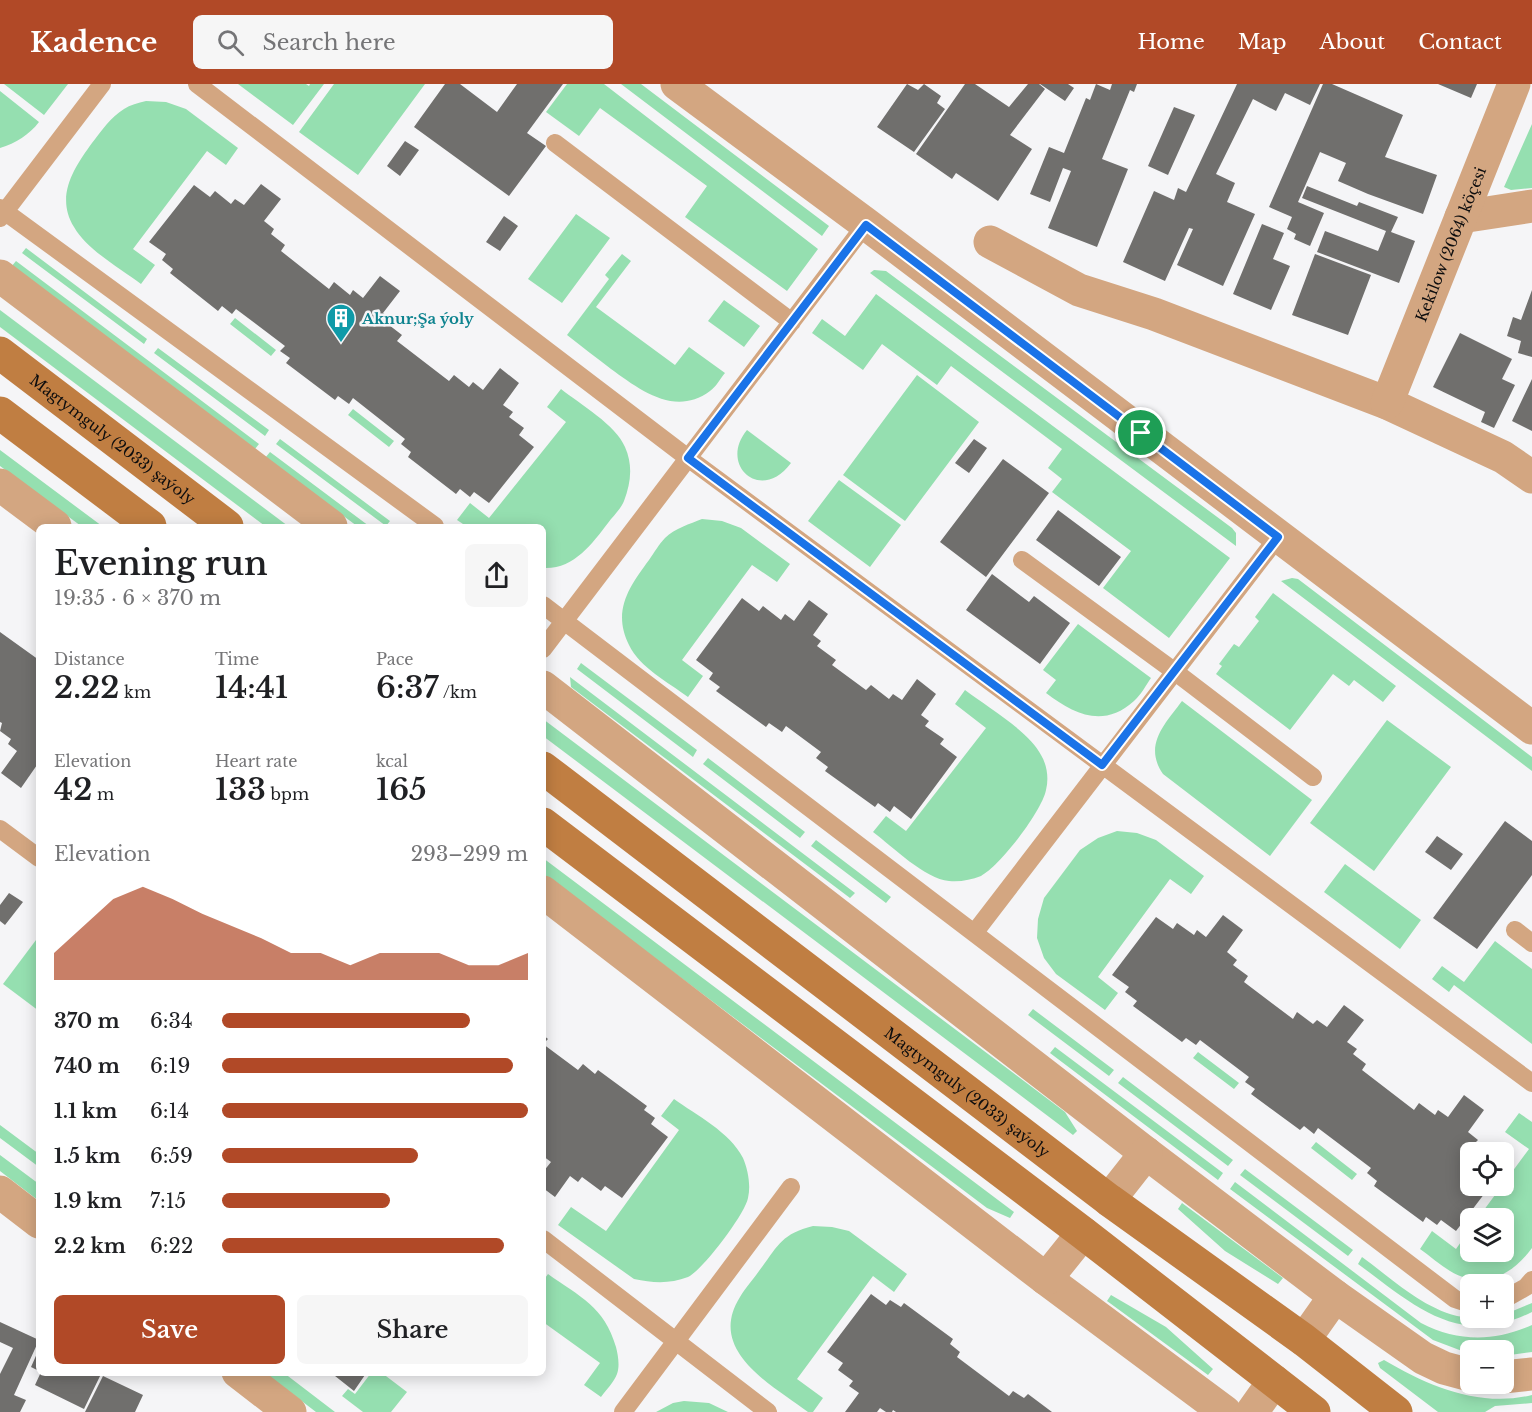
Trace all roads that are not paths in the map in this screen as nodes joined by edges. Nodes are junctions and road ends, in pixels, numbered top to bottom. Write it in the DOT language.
graph roads {
  1 [pos="102,84"];
  2 [pos="197,84"];
  3 [pos="677,84"];
  4 [pos="1514,84"];
  5 [pos="555,143"];
  6 [pos="1532,206"];
  7 [pos="2,213"];
  8 [pos="1461,217"];
  9 [pos="866,225"];
  10 [pos="990,242"];
  11 [pos="0,276"];
  12 [pos="792,322"];
  13 [pos="0,353"];
  14 [pos="1387,403"];
  15 [pos="0,412"];
  16 [pos="688,458"];
  17 [pos="1532,477"];
  18 [pos="0,485"];
  19 [pos="52,524"];
  20 [pos="147,524"];
  21 [pos="224,524"];
  22 [pos="328,524"];
  23 [pos="432,524"];
  24 [pos="1278,537"];
  25 [pos="1022,560"];
  26 [pos="546,607"];
  27 [pos="565,621"];
  28 [pos="546,645"];
  29 [pos="1174,671"];
  30 [pos="546,689"];
  31 [pos="1532,728"];
  32 [pos="1102,765"];
  33 [pos="546,770"];
  34 [pos="1313,777"];
  35 [pos="546,826"];
  36 [pos="0,828"];
  37 [pos="36,856"];
  38 [pos="546,894"];
  39 [pos="1515,930"];
  40 [pos="975,932"];
  41 [pos="1532,943"];
  42 [pos="1532,1083"];
  43 [pos="1146,1153"];
  44 [pos="791,1187"];
  45 [pos="0,1192"];
  46 [pos="1109,1200"];
  47 [pos="36,1220"];
  48 [pos="1083,1233"];
  49 [pos="546,1241"];
  50 [pos="1046,1279"];
  51 [pos="1532,1280"];
  52 [pos="1514,1294"];
  53 [pos="1335,1296"];
  54 [pos="1460,1301"];
  55 [pos="1304,1340"];
  56 [pos="676,1341"];
  57 [pos="1460,1372"];
  58 [pos="1532,1374"];
  59 [pos="243,1376"];
  60 [pos="1514,1376"];
  61 [pos="1274,1381"];
  62 [pos="290,1412"];
  63 [pos="623,1412"];
  64 [pos="768,1412"];
  65 [pos="1225,1412"];
  66 [pos="1252,1412"];
  67 [pos="1314,1412"];
  68 [pos="1396,1412"];
  1 -- 7 [label="lane"];
  2 -- 16 [label="lane"];
  3 -- 9 [label="street"];
  4 -- 8 [label="street, Kekilow (2064) köçesi"];
  5 -- 12 [label="lane"];
  6 -- 8 [label="street"];
  7 -- 23 [label="lane"];
  8 -- 14 [label="street, Kekilow (2064) köçesi"];
  9 -- 12 [label="lane"];
  9 -- 24 [label="street"];
  10 -- 14 [label="street"];
  11 -- 22 [label="street"];
  12 -- 16 [label="lane"];
  13 -- 21 [label="main road, Magtymguly (2033) şaýoly"];
  14 -- 17 [label="street"];
  15 -- 20 [label="main road"];
  16 -- 27 [label="lane"];
  16 -- 32 [label="lane"];
  18 -- 19 [label="street"];
  24 -- 29 [label="lane"];
  24 -- 31 [label="street"];
  25 -- 29 [label="lane"];
  26 -- 27 [label="lane"];
  27 -- 28 [label="lane"];
  27 -- 40 [label="lane"];
  29 -- 32 [label="lane"];
  29 -- 34 [label="lane"];
  30 -- 43 [label="street"];
  32 -- 40 [label="lane"];
  32 -- 42 [label="lane"];
  33 -- 46 [label="main road, Magtymguly (2033) şaýoly"];
  35 -- 48 [label="main road"];
  36 -- 37 [label="lane"];
  38 -- 50 [label="street"];
  39 -- 41 [label="lane"];
  40 -- 54 [label="lane"];
  43 -- 46 [label="street"];
  43 -- 53 [label="street"];
  44 -- 56 [label="lane"];
  45 -- 47 [label="street"];
  46 -- 55 [label="main road, Magtymguly (2033) şaýoly"];
  48 -- 50 [label="street"];
  48 -- 61 [label="main road"];
  49 -- 56 [label="lane"];
  50 -- 65 [label="street"];
  51 -- 52 [label="lane"];
  53 -- 55 [label="street"];
  53 -- 57 [label="street"];
  55 -- 68 [label="main road, Magtymguly (2033) şaýoly"];
  56 -- 63 [label="lane"];
  56 -- 64 [label="lane"];
  58 -- 60 [label="street"];
  59 -- 62 [label="street"];
  61 -- 66 [label="street"];
  61 -- 67 [label="main road"];
}
